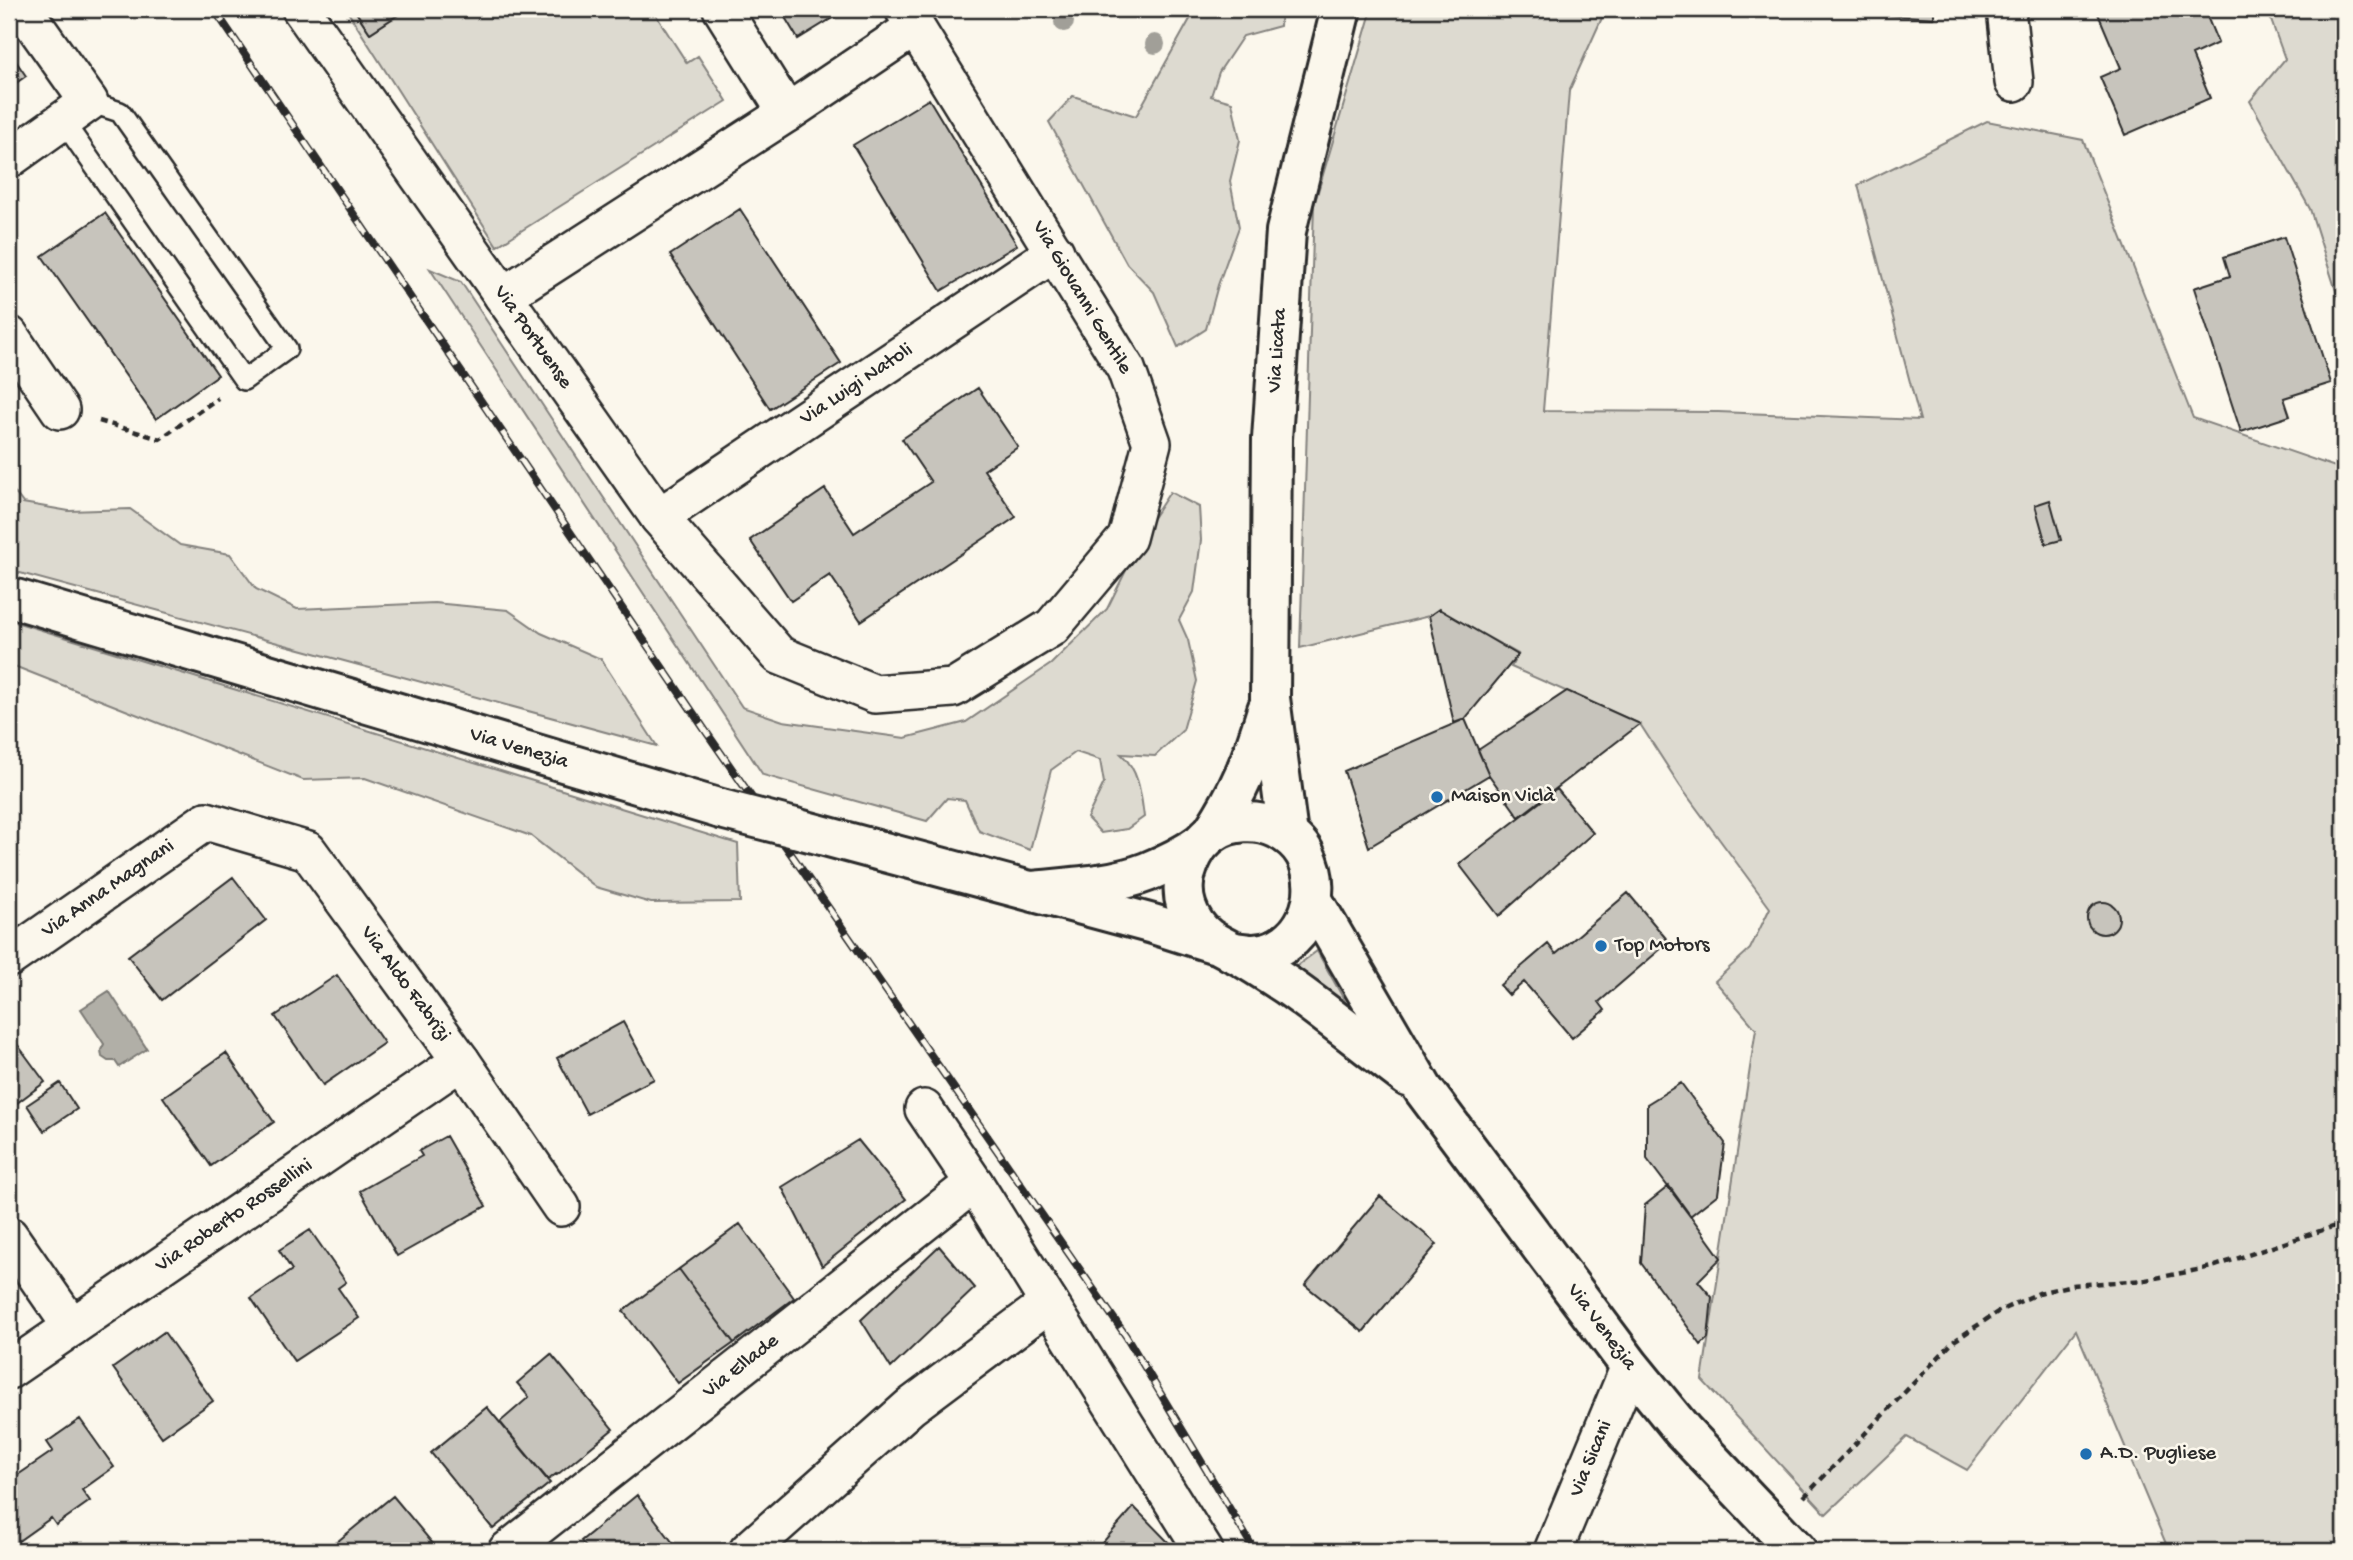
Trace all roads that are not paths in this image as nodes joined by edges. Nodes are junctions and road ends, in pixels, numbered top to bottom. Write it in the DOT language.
graph roads {
  1 [pos="23,9"];
  2 [pos="302,9"];
  3 [pos="722,9"];
  4 [pos="1341,9"];
  5 [pos="2006,9"];
  6 [pos="910,18"];
  7 [pos="2014,82"];
  8 [pos="76,112"];
  9 [pos="787,113"];
  10 [pos="9,159"];
  11 [pos="1055,252"];
  12 [pos="503,296"];
  13 [pos="9,335"];
  14 [pos="60,410"];
  15 [pos="659,517"];
  16 [pos="9,597"];
  17 [pos="779,655"];
  18 [pos="1270,698"];
  19 [pos="206,821"];
  20 [pos="1288,835"];
  21 [pos="1205,839"];
  22 [pos="1031,891"];
  23 [pos="1314,902"];
  24 [pos="1222,947"];
  25 [pos="9,958"];
  26 [pos="461,1061"];
  27 [pos="1423,1089"];
  28 [pos="924,1109"];
  29 [pos="974,1183"];
  30 [pos="561,1207"];
  31 [pos="9,1236"];
  32 [pos="1049,1303"];
  33 [pos="72,1326"];
  34 [pos="1630,1366"];
  35 [pos="9,1370"];
  36 [pos="1786,1539"];
  37 [pos="507,1551"];
  38 [pos="748,1551"];
  39 [pos="1205,1551"];
  40 [pos="1553,1551"];
  1 -- 8 [label="street"];
  2 -- 12 [label="street, Via Portuense"];
  3 -- 9 [label="street"];
  4 -- 18 [label="main road, Via Licata"];
  5 -- 7 [label="street"];
  6 -- 9 [label="street"];
  6 -- 11 [label="street, Via Giovanni Gentile"];
  8 -- 8 [label="lane"];
  8 -- 10 [label="street"];
  9 -- 12 [label="street"];
  11 -- 15 [label="street, Via Luigi Natoli"];
  11 -- 17 [label="street, Via Giovanni Gentile"];
  12 -- 15 [label="street, Via Portuense"];
  13 -- 14 [label="street"];
  15 -- 17 [label="street, Via Portuense"];
  16 -- 22 [label="main road, Via Venezia, bridge"];
  18 -- 20 [label="main road"];
  18 -- 21 [label="main road"];
  19 -- 25 [label="street, Via Anna Magnani"];
  19 -- 26 [label="street, Via Aldo Fabrizi"];
  20 -- 21 [label="main road"];
  20 -- 23 [label="main road"];
  21 -- 22 [label="main road"];
  21 -- 24 [label="main road"];
  22 -- 24 [label="main road, Via Venezia"];
  23 -- 24 [label="main road"];
  23 -- 27 [label="main road"];
  24 -- 27 [label="main road"];
  26 -- 30 [label="street, Via Aldo Fabrizi"];
  26 -- 33 [label="street, Via Roberto Rossellini"];
  27 -- 34 [label="main road, Via Venezia"];
  28 -- 29 [label="street"];
  29 -- 32 [label="street"];
  29 -- 37 [label="street, Via Ellade"];
  31 -- 33 [label="street"];
  32 -- 38 [label="street"];
  32 -- 39 [label="street"];
  33 -- 35 [label="street, Via Roberto Rossellini"];
  34 -- 36 [label="main road, Via Venezia"];
  34 -- 40 [label="street, Via Sicani"];
}
